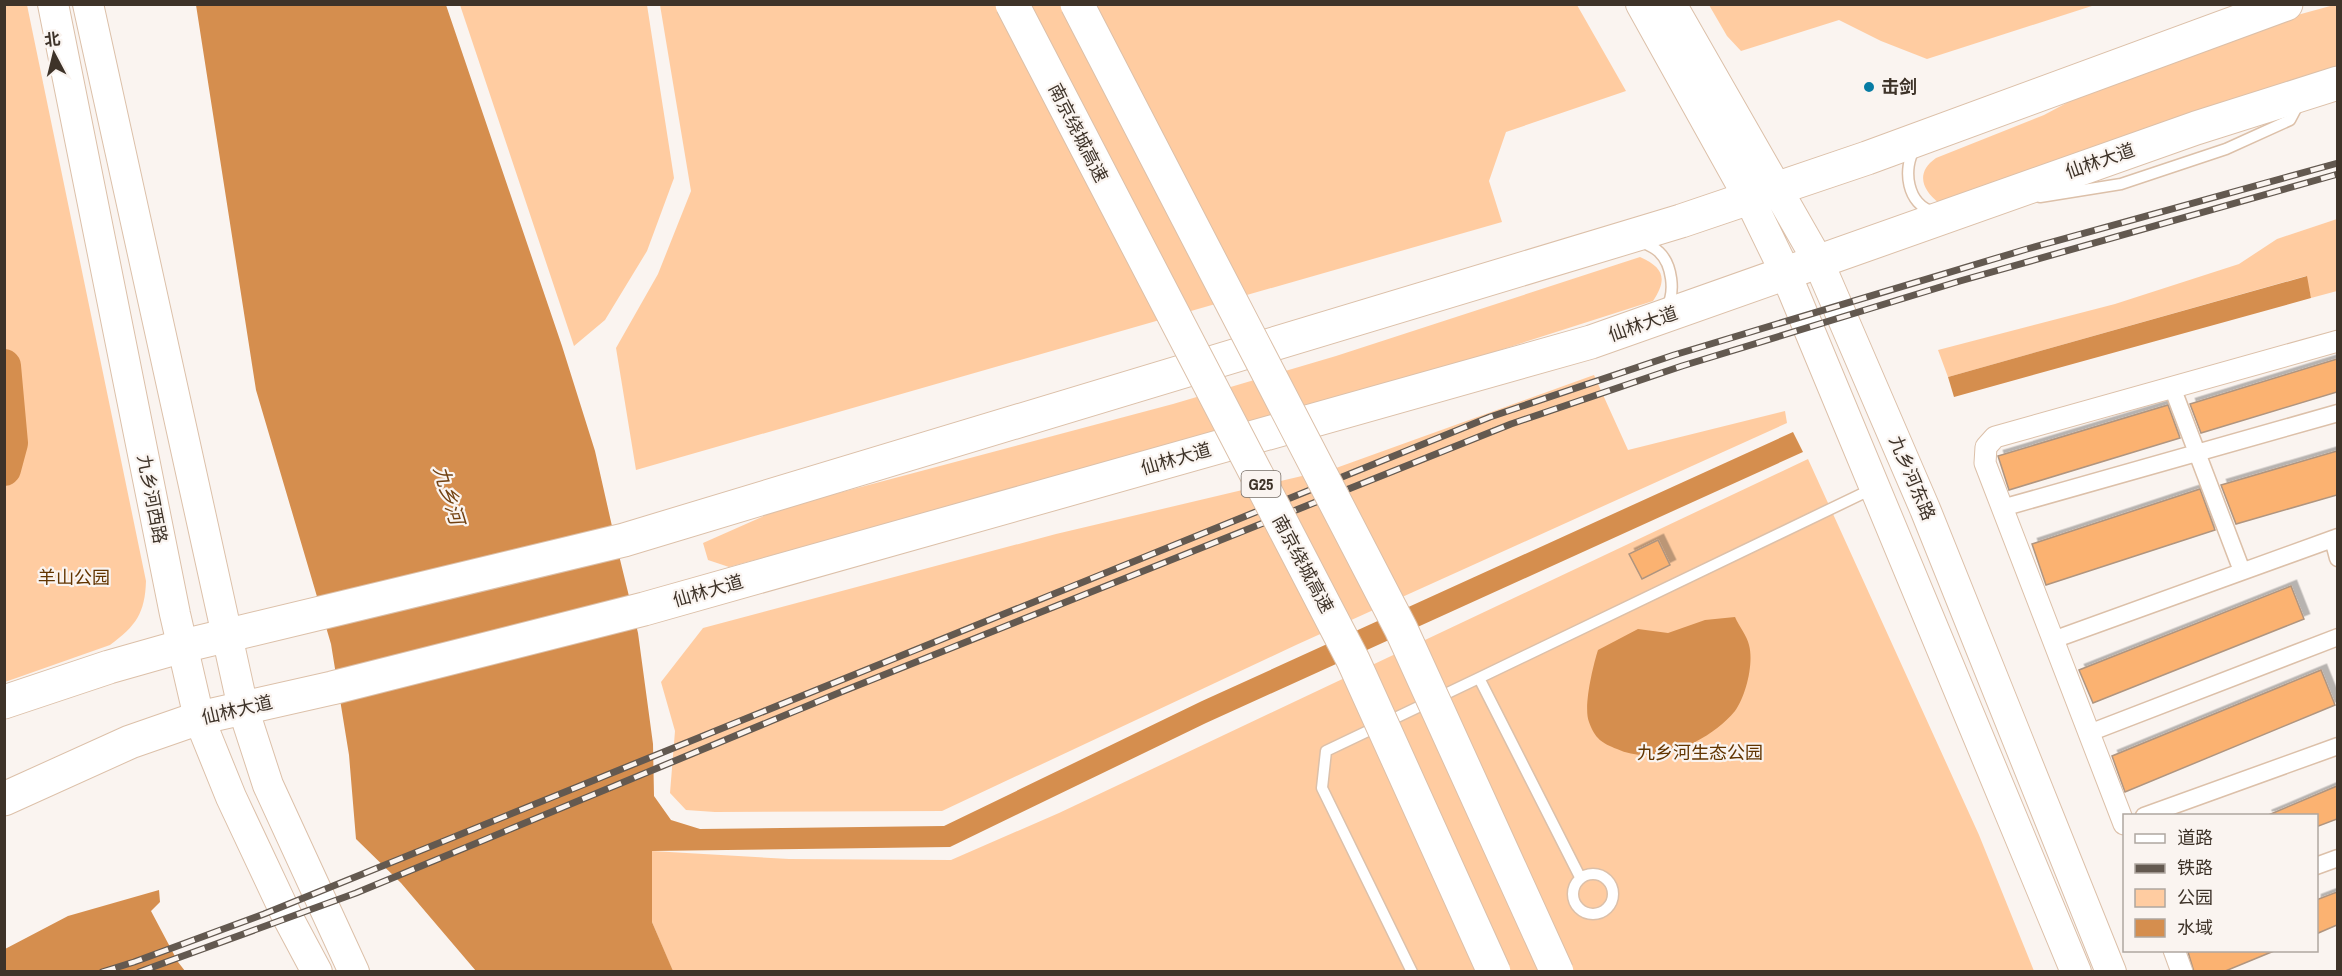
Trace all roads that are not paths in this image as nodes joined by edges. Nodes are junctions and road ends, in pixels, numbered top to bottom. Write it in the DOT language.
graph roads {
  1 [pos="53,4"];
  2 [pos="88,4"];
  3 [pos="1012,4"];
  4 [pos="1077,4"];
  5 [pos="1641,4"];
  6 [pos="1671,4"];
  7 [pos="2286,4"];
  8 [pos="2337,83"];
  9 [pos="1925,136"];
  10 [pos="1764,193"];
  11 [pos="1953,213"];
  12 [pos="1624,238"];
  13 [pos="1818,261"];
  14 [pos="1786,274"];
  15 [pos="1656,320"];
  16 [pos="2337,341"];
  17 [pos="2172,387"];
  18 [pos="2337,413"];
  19 [pos="2196,453"];
  20 [pos="1875,487"];
  21 [pos="2002,508"];
  22 [pos="2335,538"];
  23 [pos="2337,558"];
  24 [pos="2242,571"];
  25 [pos="227,636"];
  26 [pos="2337,637"];
  27 [pos="2053,640"];
  28 [pos="183,646"];
  29 [pos="1479,678"];
  30 [pos="4,702"];
  31 [pos="243,708"];
  32 [pos="199,718"];
  33 [pos="2089,733"];
  34 [pos="2337,746"];
  35 [pos="4,799"];
  36 [pos="2150,814"];
  37 [pos="2123,820"];
  38 [pos="2337,858"];
  39 [pos="2318,865"];
  40 [pos="1580,877"];
  41 [pos="2174,952"];
  42 [pos="317,972"];
  43 [pos="354,972"];
  44 [pos="1412,972"];
  45 [pos="1494,972"];
  46 [pos="1557,972"];
  47 [pos="2076,972"];
  48 [pos="2111,972"];
  49 [pos="2182,972"];
  1 -- 28 [label="main road, 九乡河西路"];
  2 -- 25 [label="main road"];
  3 -- 45 [label="main road, 南京绕城高速 / G25, bridge"];
  4 -- 46 [label="main road, bridge"];
  5 -- 10 [label="main road, 九乡河东路"];
  6 -- 10 [label="main road, 九乡河东路"];
  7 -- 9 [label="main road"];
  8 -- 11 [label="main road, 仙林大道"];
  9 -- 10 [label="main road"];
  9 -- 11 [label="lane"];
  10 -- 12 [label="main road"];
  10 -- 13 [label="main road, 九乡河东路"];
  10 -- 14 [label="main road, 九乡河东路"];
  11 -- 13 [label="main road, 仙林大道"];
  12 -- 15 [label="lane"];
  12 -- 25 [label="main road"];
  13 -- 14 [label="main road, 仙林大道"];
  13 -- 48 [label="main road, 九乡河东路"];
  14 -- 15 [label="main road, 仙林大道"];
  14 -- 20 [label="main road, 九乡河东路"];
  15 -- 31 [label="main road, 仙林大道"];
  16 -- 17 [label="street"];
  17 -- 19 [label="street"];
  17 -- 21 [label="street"];
  18 -- 19 [label="street"];
  19 -- 21 [label="street"];
  19 -- 24 [label="street"];
  20 -- 29 [label="lane"];
  20 -- 47 [label="main road, 九乡河东路"];
  21 -- 27 [label="street"];
  22 -- 23 [label="street"];
  22 -- 24 [label="street"];
  24 -- 27 [label="street"];
  25 -- 28 [label="main road"];
  25 -- 31 [label="main road"];
  26 -- 33 [label="street"];
  27 -- 33 [label="street"];
  28 -- 30 [label="main road"];
  28 -- 32 [label="main road, 九乡河西路"];
  29 -- 40 [label="lane"];
  29 -- 44 [label="lane"];
  31 -- 32 [label="main road, 仙林大道"];
  31 -- 43 [label="main road"];
  32 -- 35 [label="main road, 仙林大道"];
  32 -- 42 [label="main road, 九乡河西路"];
  33 -- 37 [label="street"];
  34 -- 36 [label="street"];
  38 -- 39 [label="street"];
  41 -- 49 [label="street"];
}
